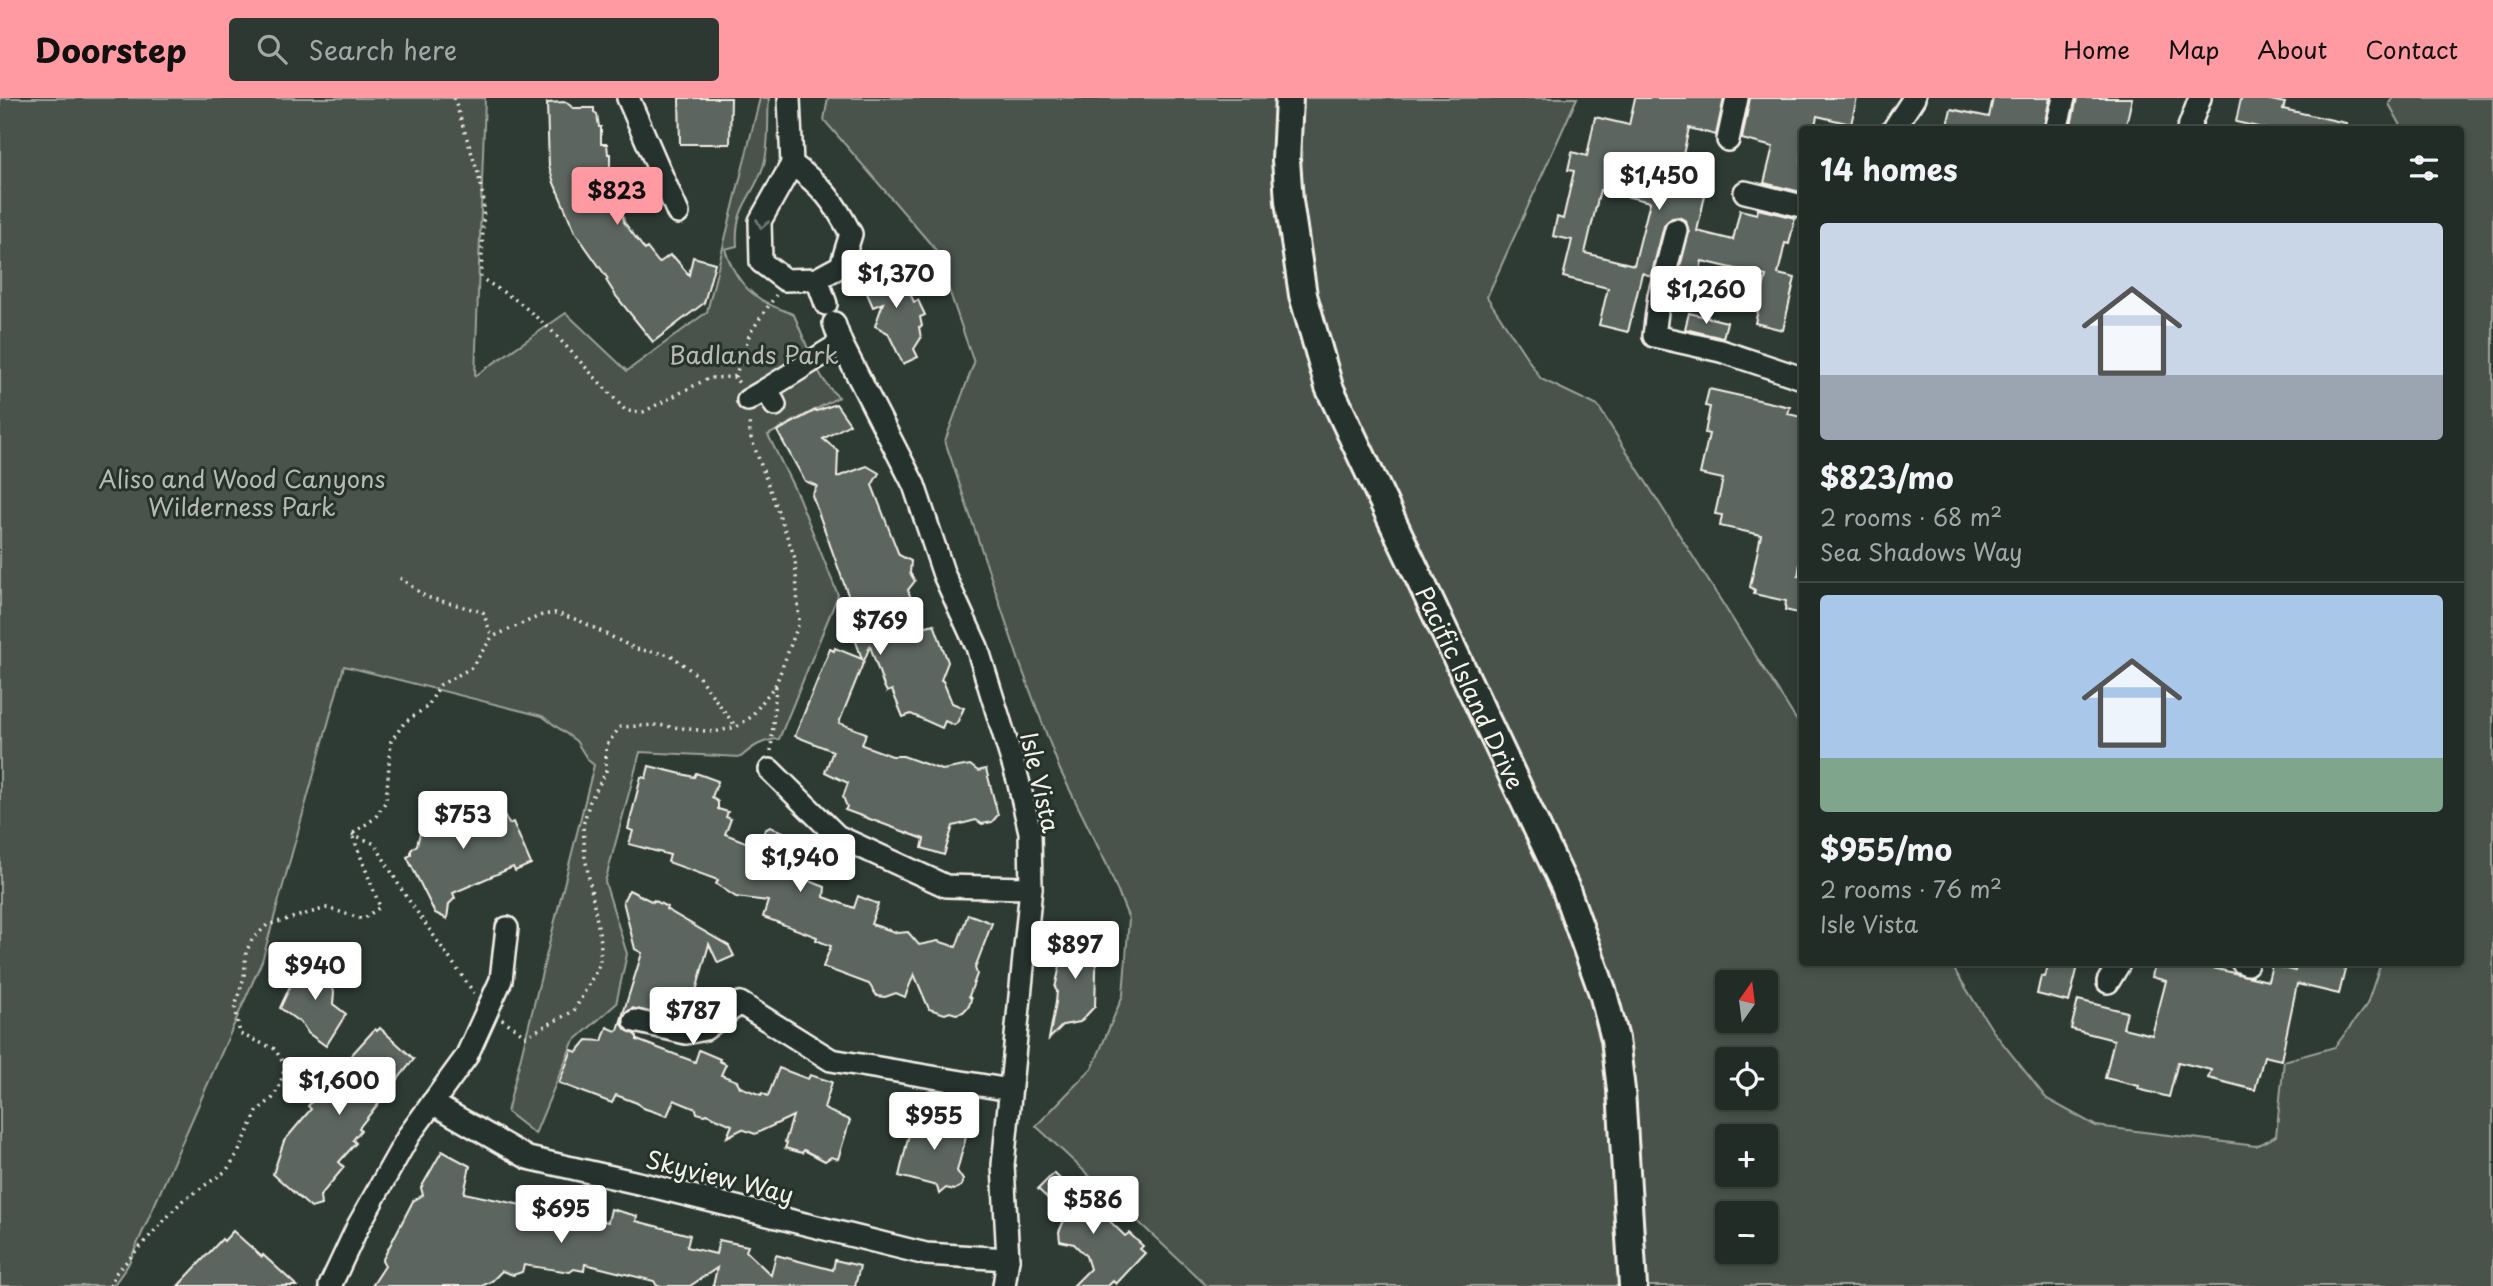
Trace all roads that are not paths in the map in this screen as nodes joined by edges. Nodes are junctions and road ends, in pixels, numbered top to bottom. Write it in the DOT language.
graph roads {
  1 [pos="628,98"];
  2 [pos="789,98"];
  3 [pos="1289,98"];
  4 [pos="1737,98"];
  5 [pos="1914,98"];
  6 [pos="2064,98"];
  7 [pos="2200,98"];
  8 [pos="1903,126"];
  9 [pos="2057,126"];
  10 [pos="2190,126"];
  11 [pos="1728,140"];
  12 [pos="792,164"];
  13 [pos="1745,192"];
  14 [pos="1799,205"];
  15 [pos="678,214"];
  16 [pos="1676,230"];
  17 [pos="817,279"];
  18 [pos="834,323"];
  19 [pos="1799,377"];
  20 [pos="748,400"];
  21 [pos="770,770"];
  22 [pos="1031,888"];
  23 [pos="507,928"];
  24 [pos="2118,966"];
  25 [pos="2108,982"];
  26 [pos="635,1021"];
  27 [pos="1010,1090"];
  28 [pos="432,1103"];
  29 [pos="1008,1259"];
  30 [pos="330,1286"];
  31 [pos="1004,1286"];
  32 [pos="1633,1286"];
  1 -- 15 [label="street"];
  2 -- 12 [label="street"];
  3 -- 32 [label="main road, Pacific Island Drive"];
  4 -- 11 [label="street"];
  5 -- 8 [label="street"];
  6 -- 9 [label="street"];
  7 -- 10 [label="street"];
  12 -- 17 [label="street"];
  12 -- 17 [label="street, one-way"];
  13 -- 14 [label="street"];
  16 -- 19 [label="street"];
  17 -- 18 [label="street, Isle Vista"];
  18 -- 20 [label="street"];
  18 -- 22 [label="street, Isle Vista"];
  21 -- 22 [label="street"];
  22 -- 27 [label="street, Isle Vista"];
  23 -- 28 [label="street"];
  24 -- 25 [label="street"];
  26 -- 27 [label="street"];
  27 -- 29 [label="street, Isle Vista"];
  28 -- 29 [label="street, Skyview Way"];
  28 -- 30 [label="street"];
  29 -- 31 [label="street, Isle Vista"];
}
